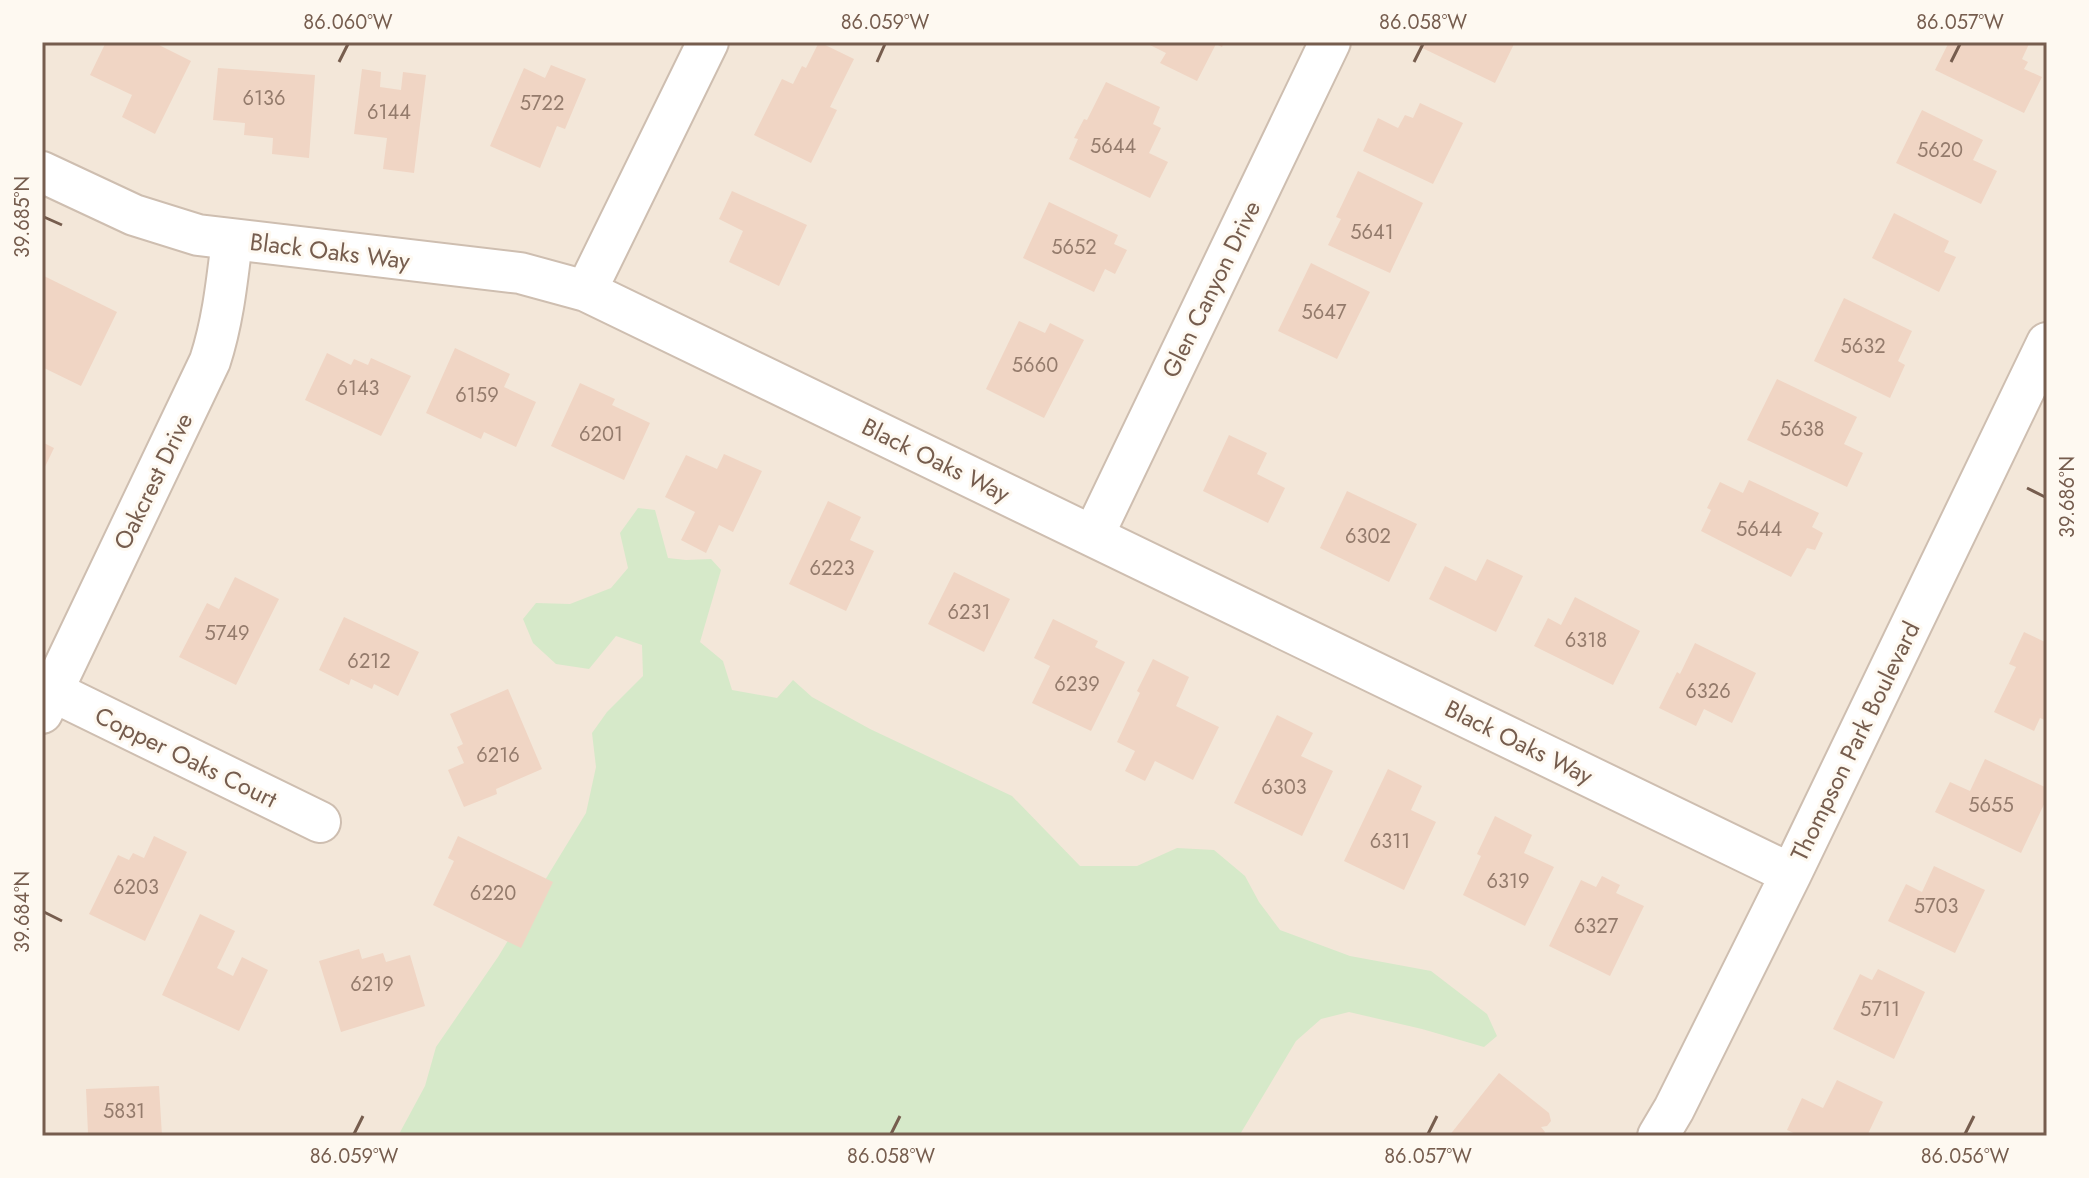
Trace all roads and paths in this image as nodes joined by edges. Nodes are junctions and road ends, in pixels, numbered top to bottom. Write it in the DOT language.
graph roads {
  1 [pos="708,42"];
  2 [pos="1330,42"];
  3 [pos="42,172"];
  4 [pos="232,240"];
  5 [pos="586,291"];
  6 [pos="2047,343"];
  7 [pos="1093,536"];
  8 [pos="47,702"];
  9 [pos="320,822"];
  10 [pos="1791,874"];
  11 [pos="1658,1136"];
  1 -- 5 [label="street"];
  2 -- 7 [label="street, Glen Canyon Drive"];
  3 -- 4 [label="street, Black Oaks Way"];
  4 -- 5 [label="street, Black Oaks Way"];
  4 -- 8 [label="street, Oakcrest Drive"];
  5 -- 7 [label="street, Black Oaks Way"];
  6 -- 10 [label="street, Thompson Park Boulevard"];
  7 -- 10 [label="street, Black Oaks Way"];
  8 -- 9 [label="street, Copper Oaks Court"];
  10 -- 11 [label="street, Thompson Park Boulevard"];
}
